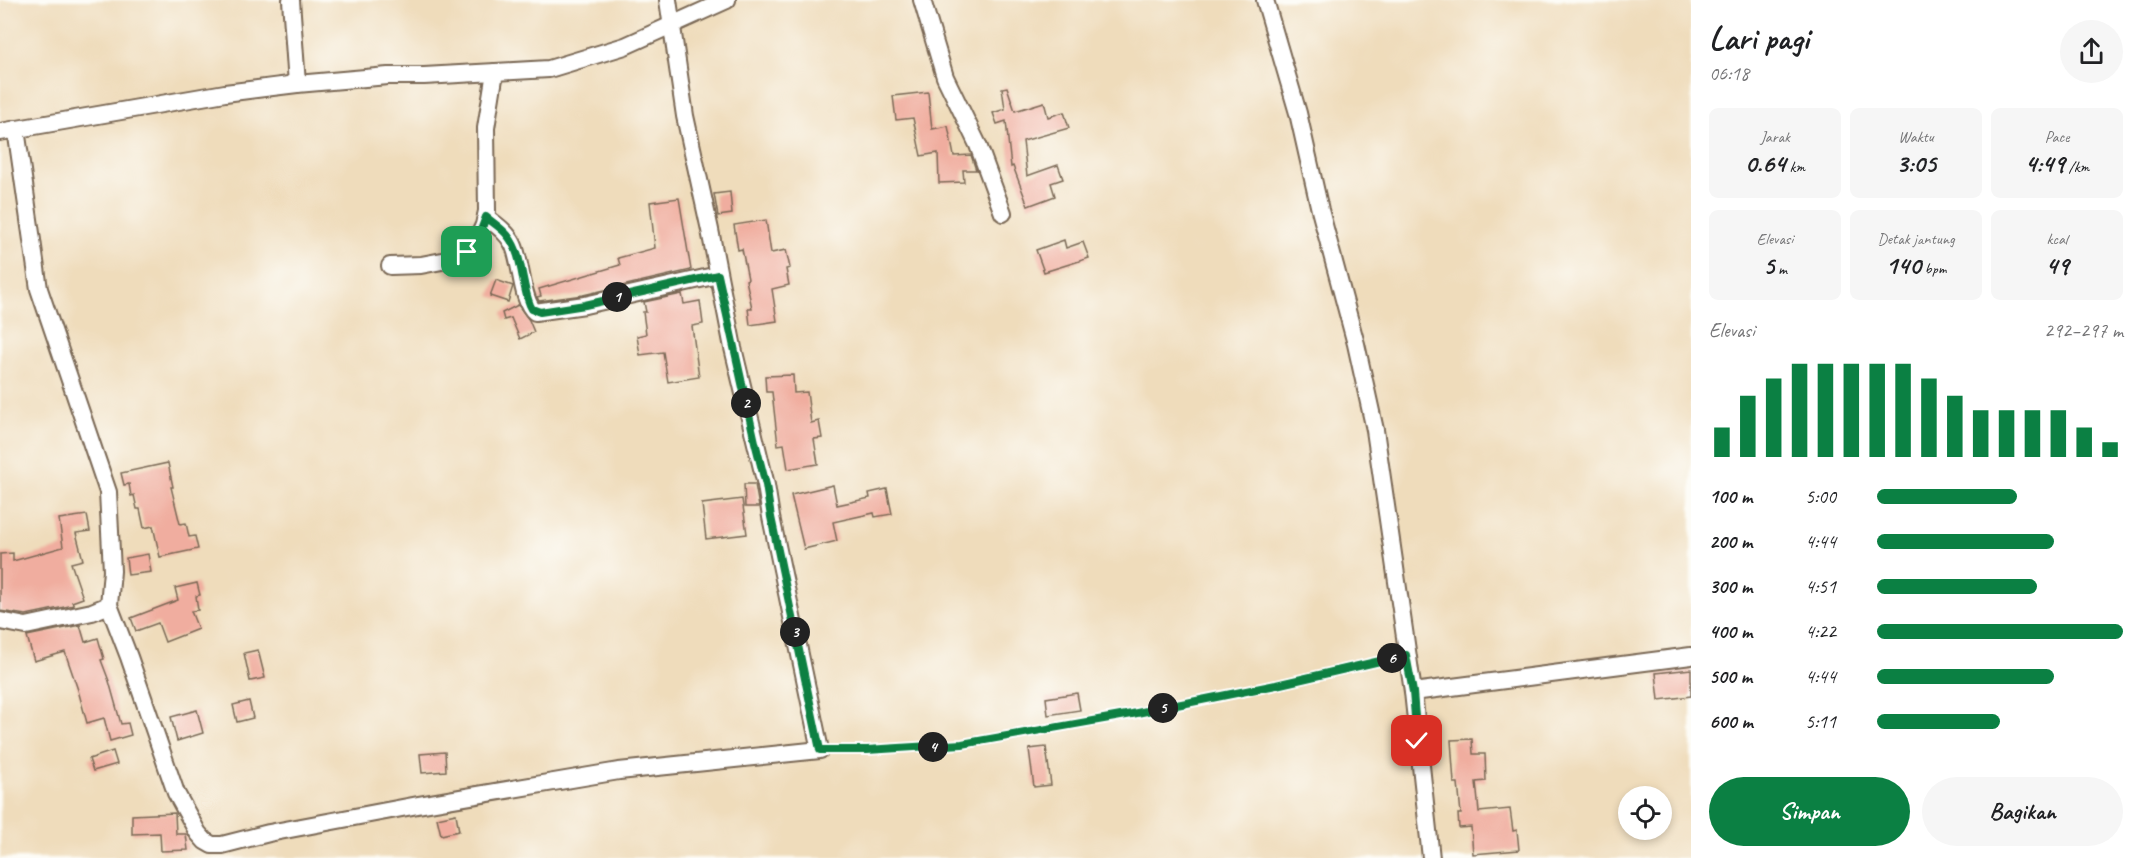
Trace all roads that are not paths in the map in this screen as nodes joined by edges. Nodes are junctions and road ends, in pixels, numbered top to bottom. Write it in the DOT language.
graph roads {
  1 [pos="291,0"];
  2 [pos="668,0"];
  3 [pos="726,0"];
  4 [pos="922,0"];
  5 [pos="1265,0"];
  6 [pos="673,25"];
  7 [pos="495,72"];
  8 [pos="297,84"];
  9 [pos="8,130"];
  10 [pos="1003,213"];
  11 [pos="486,217"];
  12 [pos="390,266"];
  13 [pos="718,275"];
  14 [pos="108,605"];
  15 [pos="0,621"];
  16 [pos="1691,656"];
  17 [pos="1413,692"];
  18 [pos="1431,858"];
  1 -- 8 [label="street"];
  2 -- 6 [label="street"];
  3 -- 6 [label="street"];
  4 -- 10 [label="street"];
  5 -- 17 [label="street"];
  6 -- 7 [label="street"];
  6 -- 13 [label="street"];
  7 -- 8 [label="street"];
  7 -- 11 [label="street"];
  8 -- 9 [label="street"];
  9 -- 14 [label="street"];
  11 -- 12 [label="street"];
  11 -- 13 [label="street"];
  13 -- 14 [label="street"];
  14 -- 15 [label="street"];
  16 -- 17 [label="street"];
  17 -- 18 [label="street"];
}
